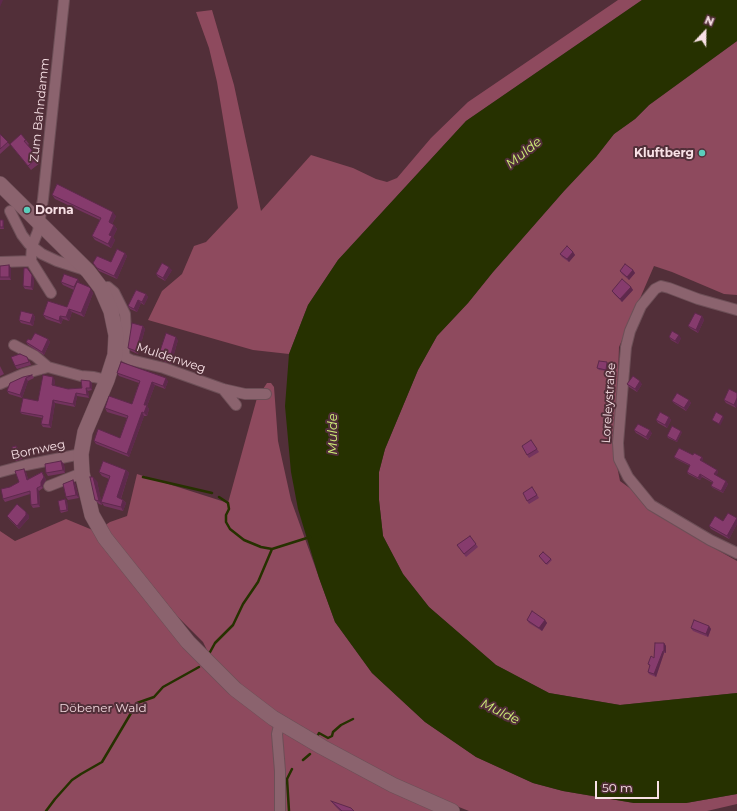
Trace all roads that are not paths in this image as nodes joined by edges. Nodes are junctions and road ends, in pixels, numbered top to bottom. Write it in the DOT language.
graph roads {
  1 [pos="64,0"];
  2 [pos="0,184"];
  3 [pos="10,211"];
  4 [pos="39,222"];
  5 [pos="32,246"];
  6 [pos="31,261"];
  7 [pos="0,262"];
  8 [pos="88,271"];
  9 [pos="101,288"];
  10 [pos="51,293"];
  11 [pos="737,310"];
  12 [pos="14,346"];
  13 [pos="48,367"];
  14 [pos="106,380"];
  15 [pos="0,384"];
  16 [pos="223,390"];
  17 [pos="266,394"];
  18 [pos="236,405"];
  19 [pos="81,454"];
  20 [pos="0,472"];
  21 [pos="82,474"];
  22 [pos="49,486"];
  23 [pos="737,553"];
  24 [pos="280,721"];
  25 [pos="280,811"];
  26 [pos="452,811"];
  1 -- 4 [label="street, Zum Bahndamm"];
  2 -- 4 [label="main road"];
  3 -- 5 [label="street"];
  4 -- 5 [label="street, Zum Bahndamm"];
  4 -- 8 [label="main road"];
  5 -- 6 [label="street, Zum Bahndamm"];
  5 -- 8 [label="street"];
  6 -- 7 [label="street"];
  6 -- 10 [label="street"];
  8 -- 9 [label="main road"];
  9 -- 14 [label="main road"];
  9 -- 16 [label="street, Muldenweg"];
  11 -- 23 [label="street, Loreleystraße"];
  12 -- 13 [label="street"];
  13 -- 14 [label="street"];
  13 -- 15 [label="street"];
  14 -- 19 [label="main road"];
  16 -- 17 [label="street, Muldenweg"];
  16 -- 18 [label="street"];
  19 -- 20 [label="street, Bornweg"];
  19 -- 21 [label="main road"];
  21 -- 22 [label="street"];
  21 -- 24 [label="main road"];
  24 -- 25 [label="street"];
  24 -- 26 [label="main road"];
}
